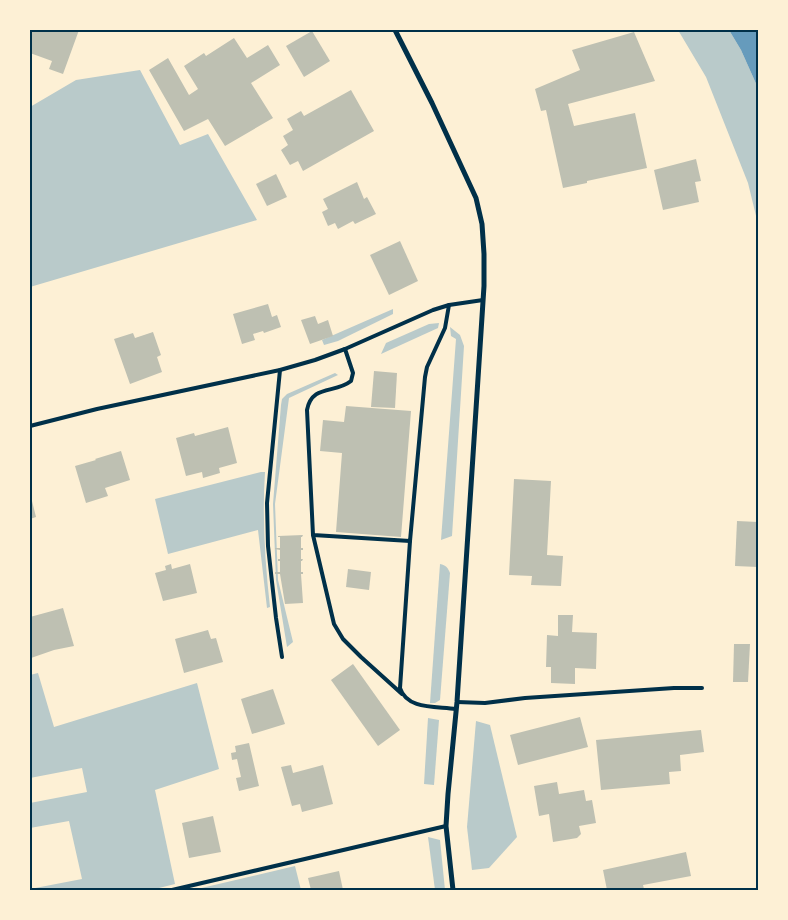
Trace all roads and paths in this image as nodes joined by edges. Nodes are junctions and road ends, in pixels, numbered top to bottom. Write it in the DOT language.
graph roads {
  1 [pos="395,30"];
  2 [pos="483,300"];
  3 [pos="449,305"];
  4 [pos="345,349"];
  5 [pos="280,370"];
  6 [pos="30,426"];
  7 [pos="313,534"];
  8 [pos="410,541"];
  9 [pos="282,657"];
  10 [pos="702,688"];
  11 [pos="404,696"];
  12 [pos="457,702"];
  13 [pos="456,709"];
  14 [pos="446,826"];
  15 [pos="172,890"];
  16 [pos="453,890"];
  1 -- 2 [label="street"];
  2 -- 3 [label="lane"];
  2 -- 12 [label="street"];
  3 -- 4 [label="lane"];
  3 -- 8 [label="lane"];
  4 -- 5 [label="lane"];
  4 -- 7 [label="lane"];
  5 -- 6 [label="lane"];
  5 -- 9 [label="lane"];
  7 -- 8 [label="lane"];
  7 -- 11 [label="lane"];
  8 -- 11 [label="lane"];
  10 -- 12 [label="lane"];
  11 -- 13 [label="lane"];
  12 -- 13 [label="street"];
  13 -- 14 [label="street"];
  14 -- 15 [label="lane"];
  14 -- 16 [label="street"];
}
